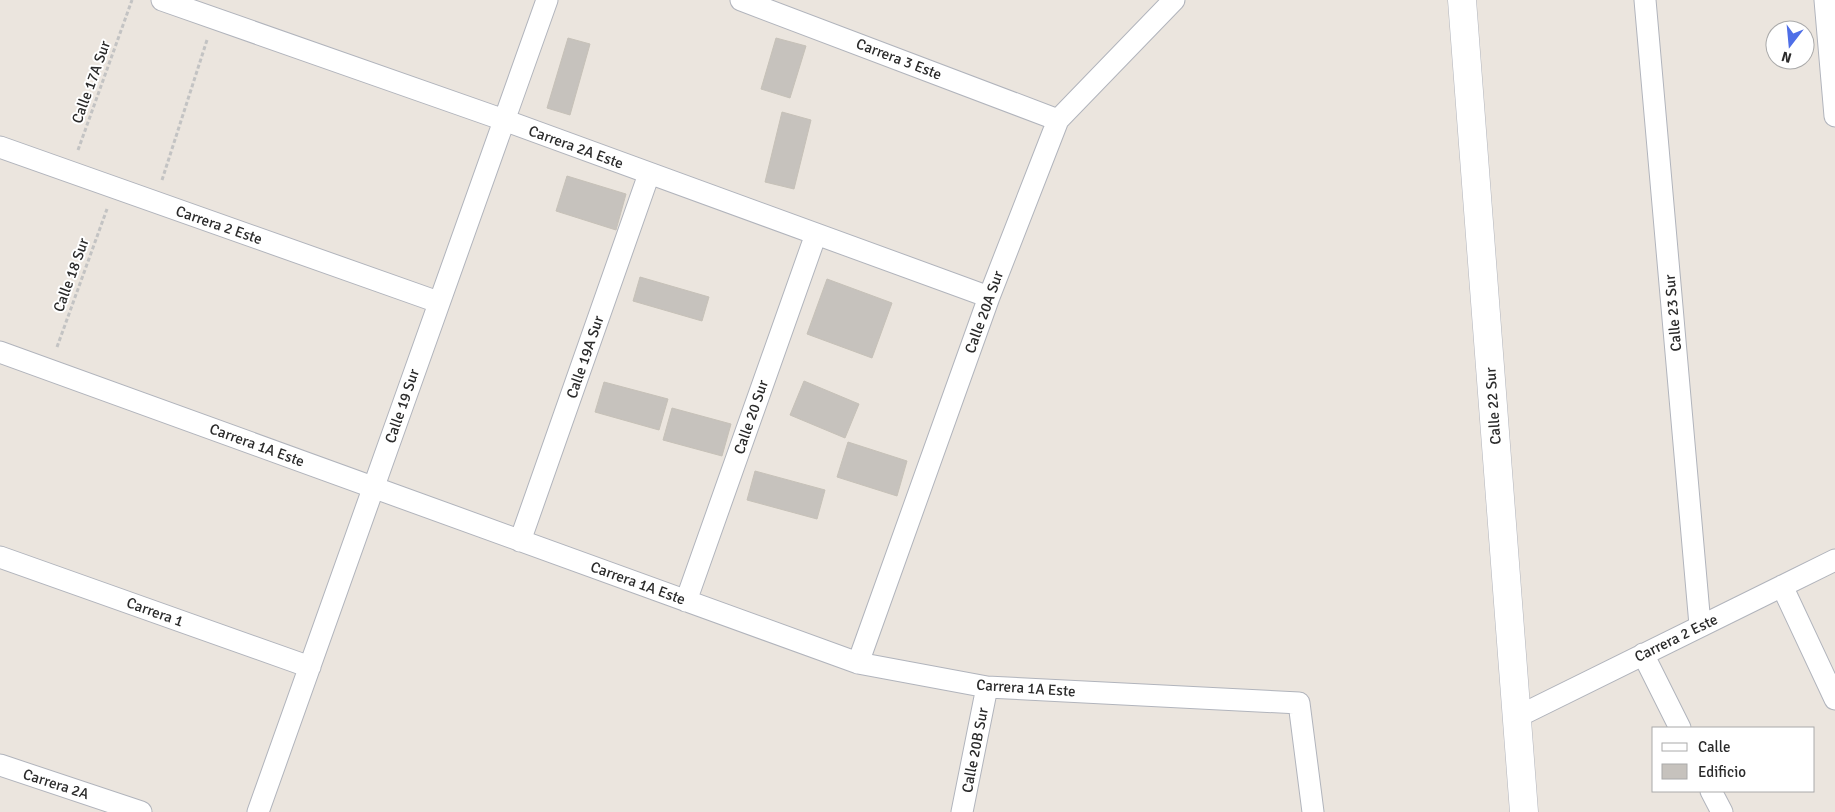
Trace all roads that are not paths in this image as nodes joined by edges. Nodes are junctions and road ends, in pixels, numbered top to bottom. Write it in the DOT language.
graph roads {
  1 [pos="162,0"];
  2 [pos="547,0"];
  3 [pos="741,0"];
  4 [pos="1174,0"];
  5 [pos="1462,0"];
  6 [pos="1645,0"];
  7 [pos="1824,0"];
  8 [pos="1835,116"];
  9 [pos="504,120"];
  10 [pos="1058,120"];
  11 [pos="0,147"];
  12 [pos="649,174"];
  13 [pos="816,234"];
  14 [pos="989,296"];
  15 [pos="438,302"];
  16 [pos="0,352"];
  17 [pos="374,488"];
  18 [pos="520,541"];
  19 [pos="0,557"];
  20 [pos="1835,560"];
  21 [pos="1782,586"];
  22 [pos="686,601"];
  23 [pos="1700,625"];
  24 [pos="1643,654"];
  25 [pos="858,663"];
  26 [pos="310,666"];
  27 [pos="987,687"];
  28 [pos="1835,699"];
  29 [pos="1517,716"];
  30 [pos="1680,727"];
  31 [pos="0,765"];
  32 [pos="1712,792"];
  33 [pos="141,812"];
  34 [pos="258,812"];
  35 [pos="962,812"];
  36 [pos="1313,812"];
  37 [pos="1524,812"];
  38 [pos="1722,812"];
  1 -- 9 [label="street, Carrera 2A Este"];
  2 -- 9 [label="street, Calle 19 Sur"];
  3 -- 10 [label="street, Carrera 3 Este"];
  4 -- 10 [label="street, Calle 20A Sur"];
  5 -- 29 [label="main road, Calle 22 Sur"];
  6 -- 23 [label="street, Calle 23 Sur"];
  7 -- 8 [label="street"];
  9 -- 12 [label="street, Carrera 2A Este"];
  9 -- 15 [label="street, Calle 19 Sur"];
  10 -- 14 [label="street, Calle 20A Sur"];
  11 -- 15 [label="street, Carrera 2 Este"];
  12 -- 13 [label="street, Carrera 2A Este"];
  12 -- 18 [label="street, Calle 19A Sur"];
  13 -- 14 [label="street, Carrera 2A Este"];
  13 -- 22 [label="street, Calle 20 Sur"];
  14 -- 25 [label="street, Calle 20A Sur"];
  15 -- 17 [label="street, Calle 19 Sur"];
  16 -- 17 [label="street, Carrera 1A Este"];
  17 -- 18 [label="street, Carrera 1A Este"];
  17 -- 26 [label="street, Calle 19 Sur"];
  18 -- 22 [label="street, Carrera 1A Este"];
  19 -- 26 [label="street, Carrera 1"];
  20 -- 21 [label="street, Carrera 2 Este"];
  21 -- 23 [label="street, Carrera 2 Este"];
  21 -- 28 [label="street"];
  22 -- 25 [label="street, Carrera 1A Este"];
  23 -- 24 [label="street, Carrera 2 Este"];
  24 -- 29 [label="street, Carrera 2 Este"];
  24 -- 30 [label="street"];
  25 -- 27 [label="street, Carrera 1A Este"];
  26 -- 34 [label="street, Calle 19 Sur"];
  27 -- 35 [label="street, Calle 20B Sur"];
  27 -- 36 [label="street, Carrera 1A Este"];
  29 -- 37 [label="main road, Calle 22 Sur"];
  31 -- 33 [label="street, Carrera 2A"];
  32 -- 38 [label="street"];
}
